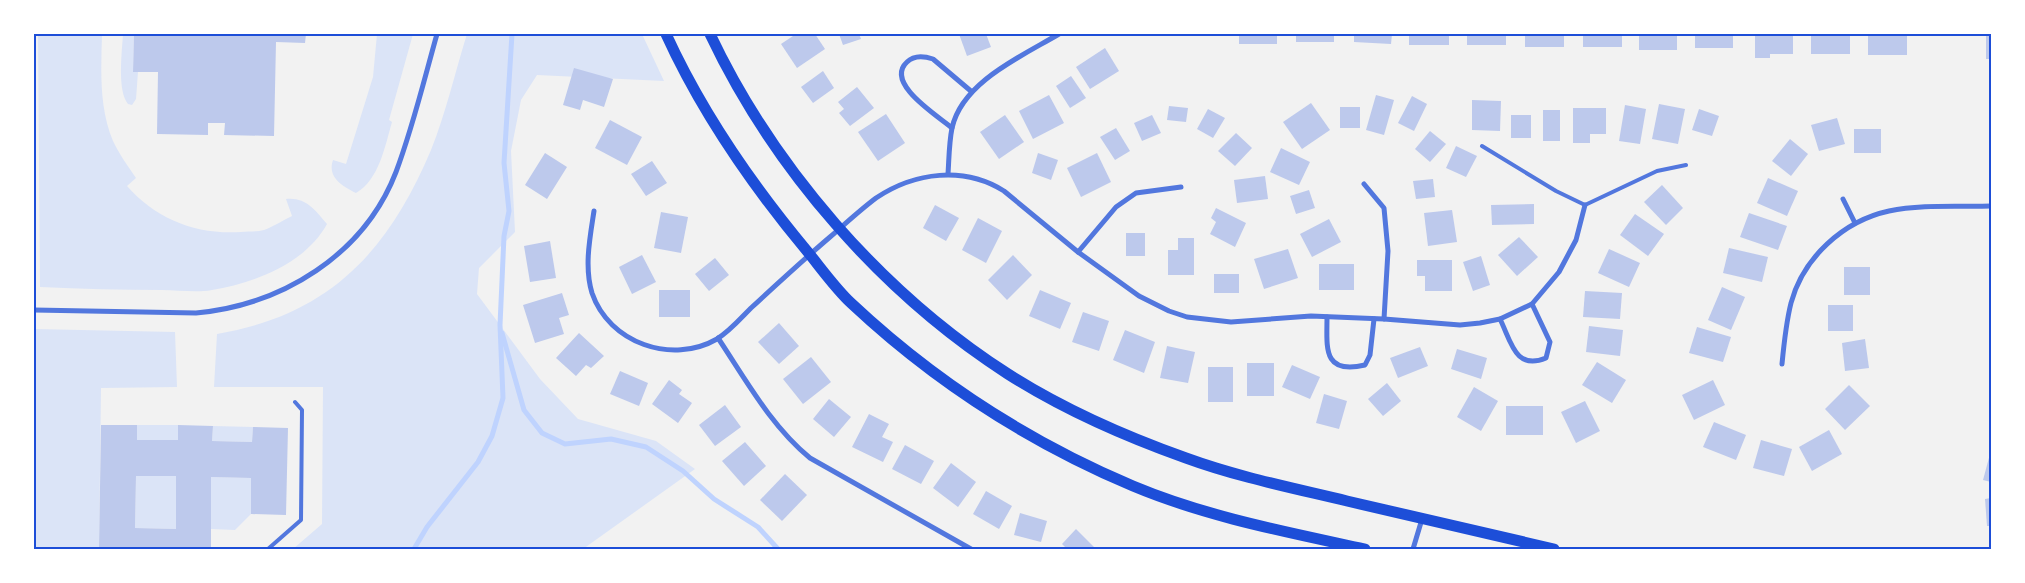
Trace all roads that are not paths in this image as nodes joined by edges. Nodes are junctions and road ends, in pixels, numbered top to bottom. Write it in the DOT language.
graph roads {
  1 [pos="437,34"];
  2 [pos="666,34"];
  3 [pos="710,34"];
  4 [pos="1059,34"];
  5 [pos="972,92"];
  6 [pos="952,128"];
  7 [pos="1482,146"];
  8 [pos="1686,165"];
  9 [pos="948,174"];
  10 [pos="1364,184"];
  11 [pos="1180,187"];
  12 [pos="1843,198"];
  13 [pos="1585,205"];
  14 [pos="1991,206"];
  15 [pos="594,211"];
  16 [pos="1855,223"];
  17 [pos="839,229"];
  18 [pos="1078,252"];
  19 [pos="810,255"];
  20 [pos="1532,304"];
  21 [pos="34,310"];
  22 [pos="1327,317"];
  23 [pos="1374,318"];
  24 [pos="1384,319"];
  25 [pos="1500,319"];
  26 [pos="718,338"];
  27 [pos="1782,364"];
  28 [pos="295,402"];
  29 [pos="1422,519"];
  30 [pos="268,549"];
  31 [pos="970,549"];
  32 [pos="1365,549"];
  33 [pos="1413,549"];
  34 [pos="1554,549"];
  1 -- 21 [label="street"];
  2 -- 19 [label="main road"];
  3 -- 17 [label="main road"];
  4 -- 5 [label="street"];
  5 -- 6 [label="street"];
  5 -- 6 [label="street"];
  6 -- 9 [label="street"];
  7 -- 13 [label="lane"];
  8 -- 13 [label="lane"];
  9 -- 17 [label="street"];
  9 -- 18 [label="street"];
  10 -- 24 [label="street"];
  11 -- 18 [label="street"];
  12 -- 16 [label="street"];
  13 -- 20 [label="street"];
  14 -- 16 [label="street"];
  15 -- 26 [label="street"];
  16 -- 27 [label="street"];
  17 -- 19 [label="street"];
  17 -- 29 [label="main road"];
  18 -- 22 [label="street"];
  19 -- 26 [label="street"];
  19 -- 32 [label="main road"];
  20 -- 25 [label="street"];
  20 -- 25 [label="street"];
  22 -- 23 [label="street"];
  22 -- 23 [label="street"];
  23 -- 24 [label="street"];
  24 -- 25 [label="street"];
  26 -- 31 [label="street"];
  28 -- 30 [label="lane"];
  29 -- 33 [label="street"];
  29 -- 34 [label="main road"];
}
